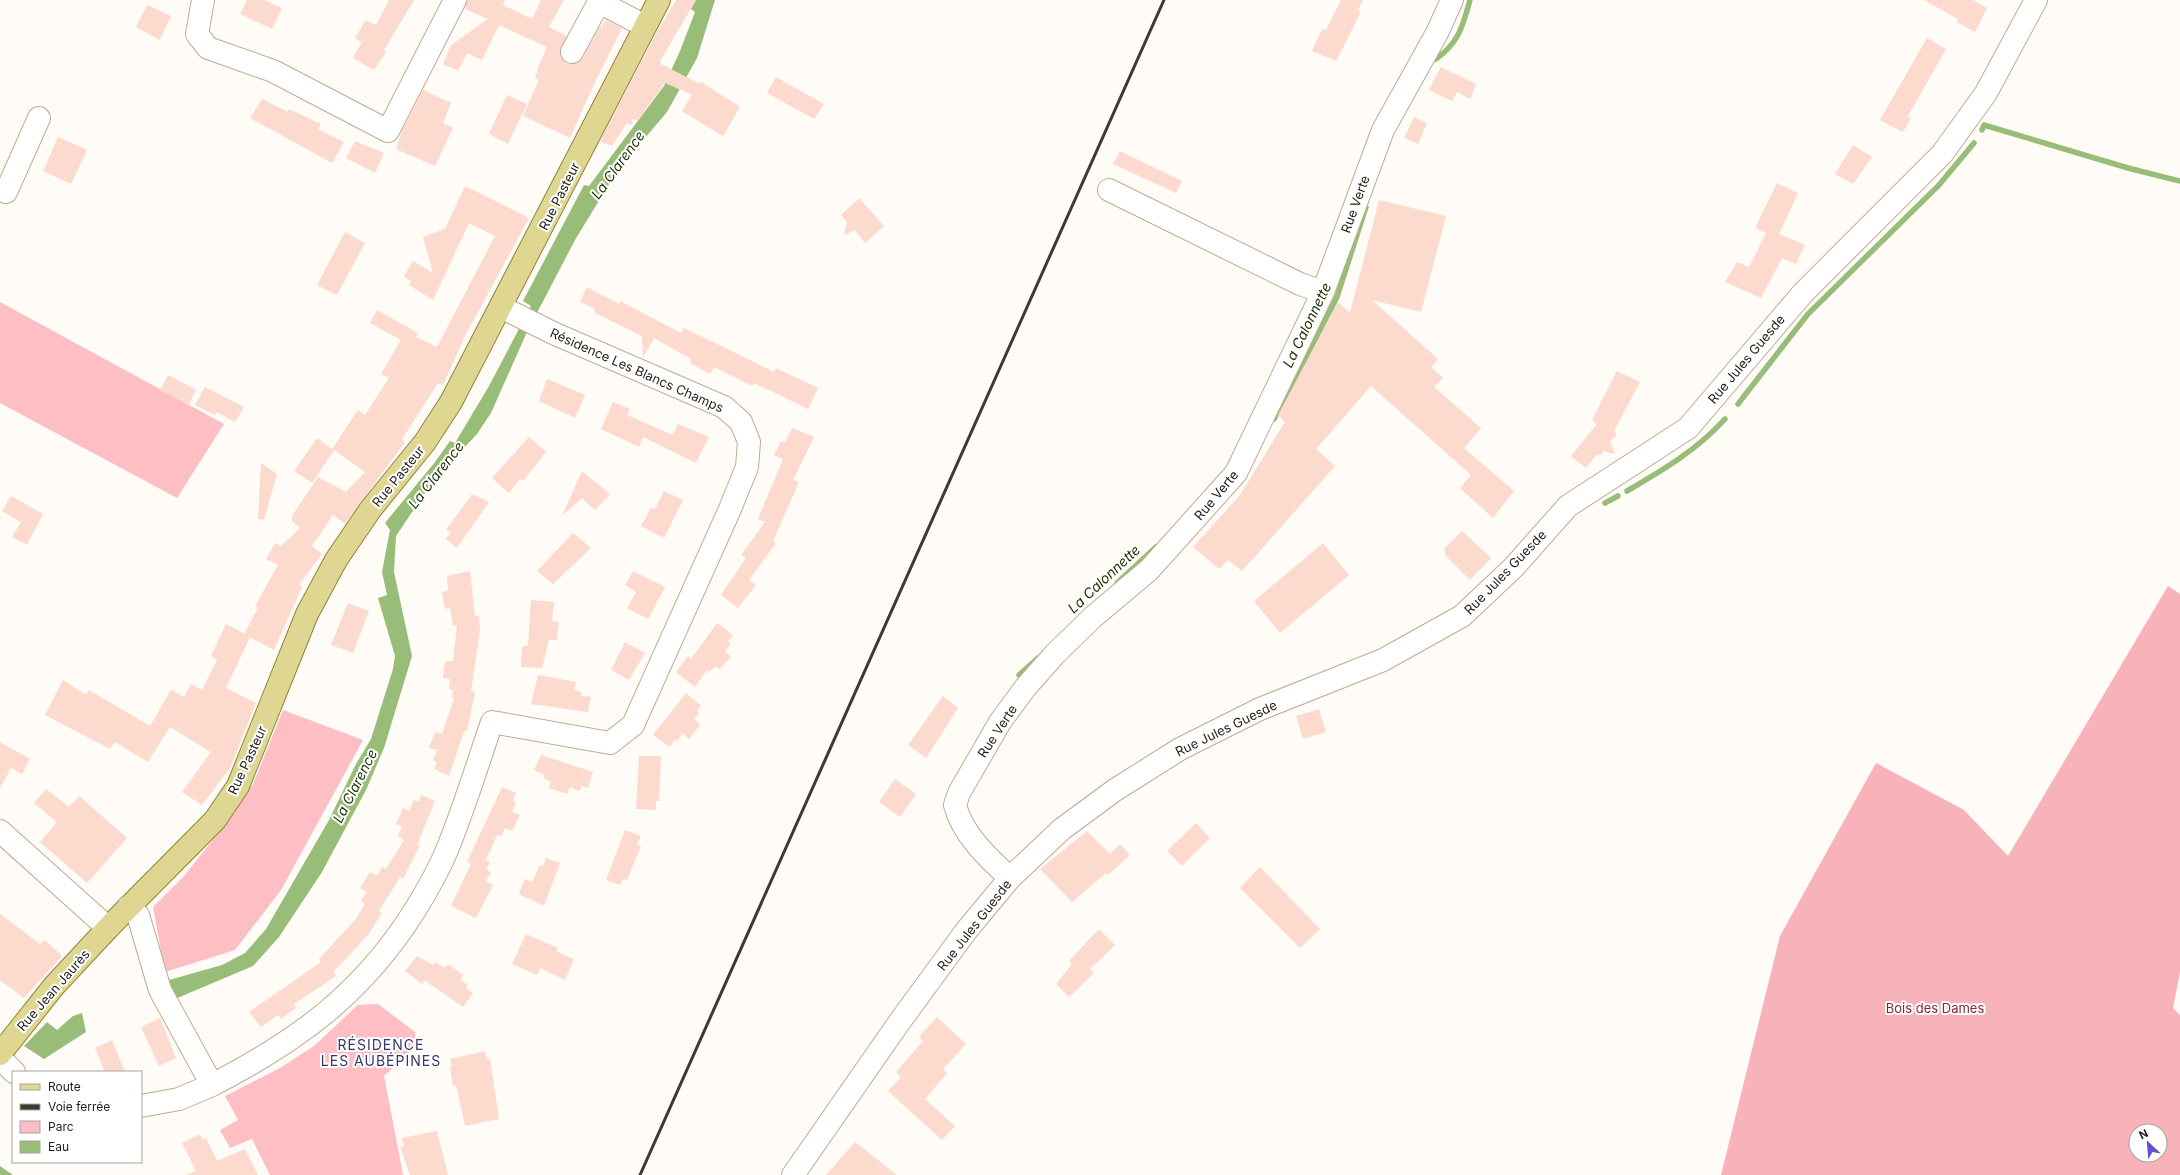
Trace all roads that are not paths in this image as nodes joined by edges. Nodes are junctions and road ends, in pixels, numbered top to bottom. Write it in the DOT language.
graph roads {
  1 [pos="203,0"];
  2 [pos="455,0"];
  3 [pos="622,0"];
  4 [pos="1452,0"];
  5 [pos="2036,0"];
  6 [pos="652,14"];
  7 [pos="572,52"];
  8 [pos="39,118"];
  9 [pos="0,190"];
  10 [pos="1109,190"];
  11 [pos="1323,292"];
  12 [pos="519,316"];
  13 [pos="0,831"];
  14 [pos="1010,878"];
  15 [pos="128,907"];
  16 [pos="108,928"];
  17 [pos="0,1054"];
  18 [pos="0,1058"];
  19 [pos="13,1071"];
  20 [pos="212,1085"];
  21 [pos="142,1106"];
  22 [pos="793,1175"];
  1 -- 2 [label="street"];
  3 -- 6 [label="street"];
  4 -- 11 [label="street, Rue Verte"];
  5 -- 14 [label="street, Rue Jules Guesde"];
  6 -- 7 [label="street"];
  6 -- 12 [label="main road, Rue Pasteur"];
  8 -- 9 [label="street"];
  10 -- 11 [label="street"];
  11 -- 14 [label="street, Rue Verte"];
  12 -- 15 [label="main road, Rue Pasteur"];
  12 -- 20 [label="street, Résidence Les Blancs Champs"];
  13 -- 16 [label="street"];
  14 -- 22 [label="street, Rue Jules Guesde"];
  15 -- 16 [label="main road, Rue Pasteur"];
  15 -- 20 [label="street"];
  16 -- 17 [label="main road, Rue Jean Jaurès"];
  18 -- 19 [label="street"];
  20 -- 21 [label="street"];
}
